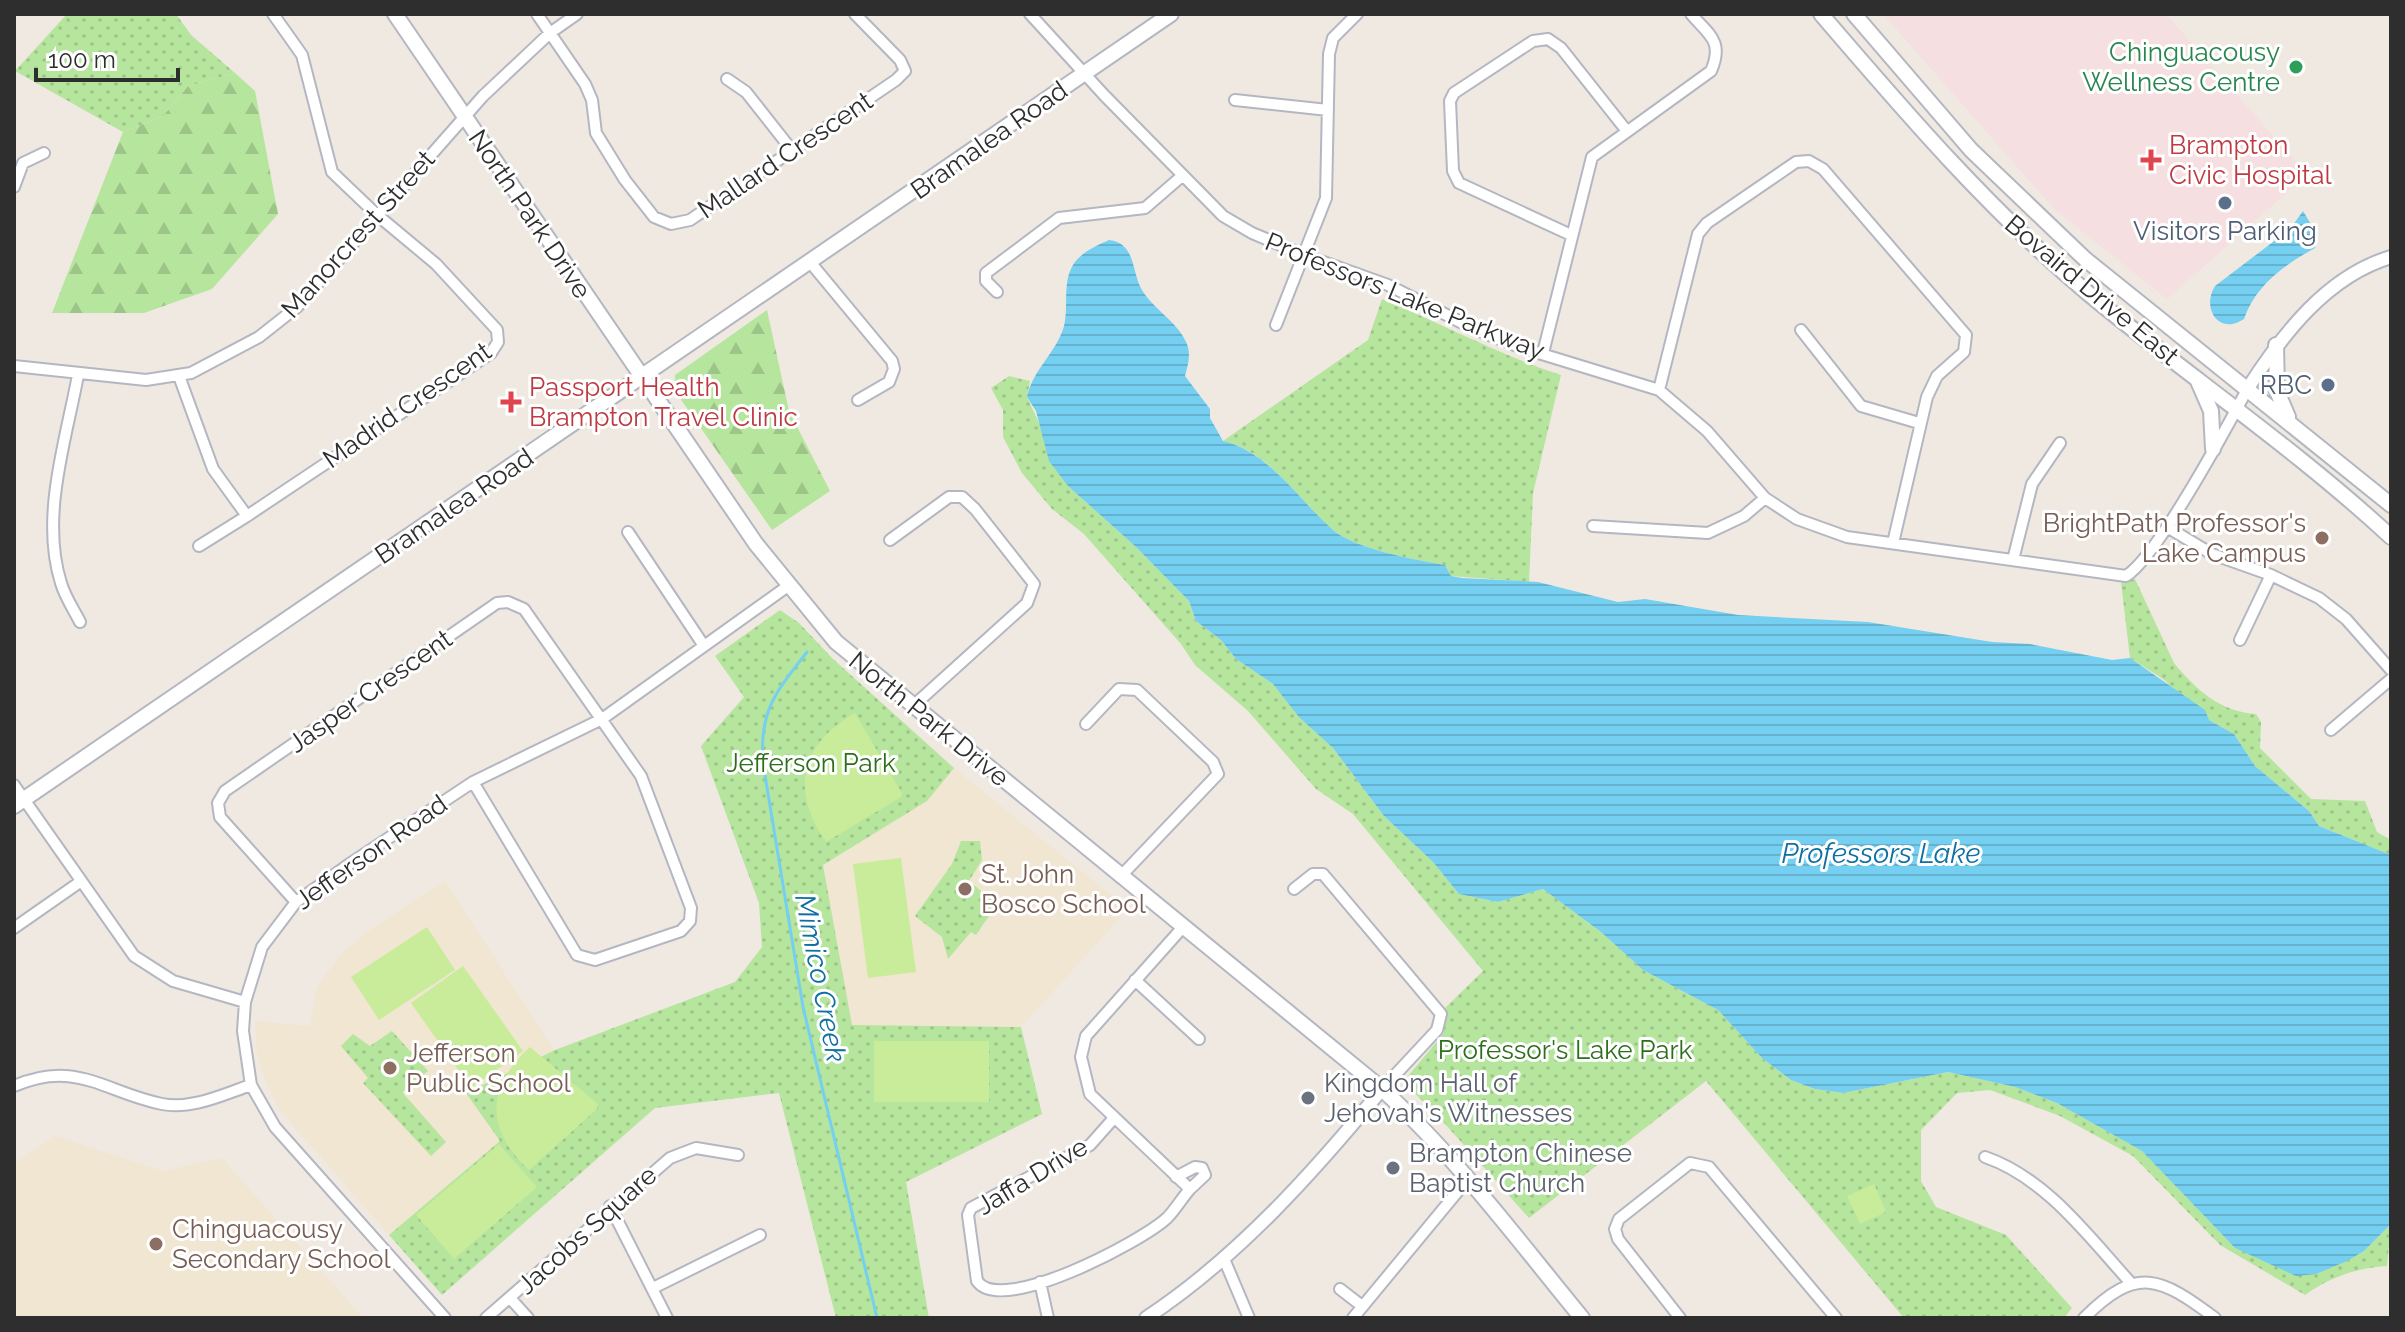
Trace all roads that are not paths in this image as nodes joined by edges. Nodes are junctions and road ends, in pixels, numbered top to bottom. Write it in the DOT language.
graph roads {
  1 [pos="273,14"];
  2 [pos="395,14"];
  3 [pos="537,14"];
  4 [pos="577,14"];
  5 [pos="855,14"];
  6 [pos="1030,14"];
  7 [pos="1171,14"];
  8 [pos="1357,14"];
  9 [pos="1691,14"];
  10 [pos="1821,14"];
  11 [pos="1854,14"];
  12 [pos="550,33"];
  13 [pos="1086,73"];
  14 [pos="727,79"];
  15 [pos="1235,100"];
  16 [pos="1328,110"];
  17 [pos="465,118"];
  18 [pos="1626,130"];
  19 [pos="791,149"];
  20 [pos="44,153"];
  21 [pos="1182,176"];
  22 [pos="14,187"];
  23 [pos="376,214"];
  24 [pos="1571,235"];
  25 [pos="1304,255"];
  26 [pos="2391,257"];
  27 [pos="810,262"];
  28 [pos="997,292"];
  29 [pos="1276,325"];
  30 [pos="1801,330"];
  31 [pos="2276,345"];
  32 [pos="1543,353"];
  33 [pos="14,366"];
  34 [pos="78,375"];
  35 [pos="179,376"];
  36 [pos="2197,378"];
  37 [pos="640,379"];
  38 [pos="2248,388"];
  39 [pos="1659,390"];
  40 [pos="858,400"];
  41 [pos="2237,409"];
  42 [pos="2290,421"];
  43 [pos="1919,423"];
  44 [pos="2060,443"];
  45 [pos="2213,449"];
  46 [pos="1765,498"];
  47 [pos="2391,505"];
  48 [pos="247,516"];
  49 [pos="1593,526"];
  50 [pos="2167,527"];
  51 [pos="628,532"];
  52 [pos="2391,537"];
  53 [pos="890,540"];
  54 [pos="1893,543"];
  55 [pos="199,546"];
  56 [pos="2013,560"];
  57 [pos="2271,575"];
  58 [pos="788,586"];
  59 [pos="80,622"];
  60 [pos="2240,640"];
  61 [pos="704,646"];
  62 [pos="2391,670"];
  63 [pos="2391,679"];
  64 [pos="912,707"];
  65 [pos="602,719"];
  66 [pos="1086,724"];
  67 [pos="2331,730"];
  68 [pos="473,782"];
  69 [pos="14,785"];
  70 [pos="19,803"];
  71 [pos="1120,877"];
  72 [pos="80,882"];
  73 [pos="1294,889"];
  74 [pos="296,902"];
  75 [pos="1183,927"];
  76 [pos="14,928"];
  77 [pos="1135,980"];
  78 [pos="245,1002"];
  79 [pos="1199,1039"];
  80 [pos="251,1085"];
  81 [pos="14,1086"];
  82 [pos="1382,1089"];
  83 [pos="1114,1118"];
  84 [pos="738,1155"];
  85 [pos="1985,1157"];
  86 [pos="1176,1177"];
  87 [pos="1468,1179"];
  88 [pos="1190,1189"];
  89 [pos="610,1206"];
  90 [pos="760,1235"];
  91 [pos="1224,1259"];
  92 [pos="1040,1282"];
  93 [pos="2130,1282"];
  94 [pos="653,1288"];
  95 [pos="1340,1289"];
  96 [pos="510,1298"];
  97 [pos="1362,1306"];
  98 [pos="445,1318"];
  99 [pos="486,1318"];
  100 [pos="528,1318"];
  101 [pos="667,1318"];
  102 [pos="1048,1318"];
  103 [pos="1146,1318"];
  104 [pos="1249,1318"];
  105 [pos="1353,1318"];
  106 [pos="1582,1318"];
  107 [pos="1680,1318"];
  108 [pos="1836,1318"];
  109 [pos="2084,1318"];
  110 [pos="2215,1318"];
  1 -- 23 [label="street"];
  2 -- 17 [label="main road, North Park Drive"];
  3 -- 12 [label="street"];
  4 -- 12 [label="street, Manorcrest Street"];
  5 -- 19 [label="street, Mallard Crescent"];
  6 -- 13 [label="street, Professors Lake Parkway"];
  7 -- 13 [label="main road, Bramalea Road"];
  8 -- 16 [label="street"];
  9 -- 18 [label="street"];
  10 -- 36 [label="main road, Bovaird Drive East"];
  11 -- 38 [label="main road, Bovaird Drive East"];
  12 -- 17 [label="street, Manorcrest Street"];
  12 -- 19 [label="street, Mallard Crescent"];
  13 -- 21 [label="street, Professors Lake Parkway"];
  13 -- 27 [label="main road, Bramalea Road"];
  14 -- 19 [label="street"];
  15 -- 16 [label="street"];
  16 -- 25 [label="street"];
  17 -- 23 [label="street, Manorcrest Street"];
  17 -- 37 [label="main road, North Park Drive"];
  18 -- 24 [label="street"];
  18 -- 24 [label="street"];
  20 -- 22 [label="street"];
  21 -- 25 [label="street, Professors Lake Parkway"];
  21 -- 28 [label="street"];
  23 -- 35 [label="street, Manorcrest Street"];
  23 -- 48 [label="street, Madrid Crescent"];
  24 -- 32 [label="street"];
  25 -- 29 [label="street"];
  25 -- 32 [label="street, Professors Lake Parkway"];
  26 -- 31 [label="street"];
  27 -- 37 [label="main road, Bramalea Road"];
  27 -- 40 [label="street"];
  30 -- 43 [label="street"];
  31 -- 38 [label="street"];
  31 -- 42 [label="main road"];
  32 -- 39 [label="street, Professors Lake Parkway"];
  33 -- 34 [label="street, Manorcrest Street"];
  34 -- 35 [label="street, Manorcrest Street"];
  34 -- 59 [label="street"];
  35 -- 48 [label="street"];
  36 -- 41 [label="main road, Bovaird Drive East"];
  36 -- 45 [label="main road"];
  37 -- 58 [label="main road, North Park Drive"];
  37 -- 70 [label="main road, Bramalea Road"];
  38 -- 41 [label="street, Professors Lake Parkway"];
  38 -- 42 [label="main road, Bovaird Drive East"];
  39 -- 43 [label="street"];
  39 -- 46 [label="street, Professors Lake Parkway"];
  41 -- 45 [label="street, Professors Lake Parkway"];
  41 -- 52 [label="main road, Bovaird Drive East"];
  42 -- 47 [label="main road, Bovaird Drive East"];
  43 -- 54 [label="street"];
  44 -- 56 [label="street"];
  45 -- 50 [label="street, Professors Lake Parkway"];
  46 -- 49 [label="street"];
  46 -- 54 [label="street, Professors Lake Parkway"];
  48 -- 55 [label="street, Madrid Crescent"];
  50 -- 56 [label="street, Professors Lake Parkway"];
  50 -- 57 [label="street"];
  51 -- 61 [label="street"];
  53 -- 64 [label="street"];
  54 -- 56 [label="street, Professors Lake Parkway"];
  57 -- 60 [label="street"];
  57 -- 62 [label="street"];
  58 -- 61 [label="street, Jefferson Road"];
  58 -- 64 [label="main road, North Park Drive"];
  61 -- 65 [label="street, Jefferson Road"];
  63 -- 67 [label="street"];
  64 -- 71 [label="main road, North Park Drive"];
  65 -- 68 [label="street, Jefferson Road"];
  65 -- 68 [label="street"];
  65 -- 74 [label="street, Jasper Crescent"];
  66 -- 71 [label="street"];
  68 -- 74 [label="street, Jefferson Road"];
  69 -- 70 [label="street"];
  70 -- 72 [label="street"];
  71 -- 75 [label="main road, North Park Drive"];
  72 -- 76 [label="street"];
  72 -- 78 [label="street"];
  73 -- 82 [label="street"];
  74 -- 78 [label="street, Jefferson Road"];
  75 -- 77 [label="street, Jaffa Drive"];
  75 -- 82 [label="main road, North Park Drive"];
  77 -- 79 [label="street"];
  77 -- 83 [label="street, Jaffa Drive"];
  78 -- 80 [label="street, Jefferson Road"];
  80 -- 81 [label="street"];
  80 -- 98 [label="street, Jefferson Road"];
  82 -- 87 [label="main road, North Park Drive"];
  82 -- 91 [label="street"];
  83 -- 86 [label="street, Jaffa Drive"];
  83 -- 92 [label="street, Jaffa Drive"];
  84 -- 89 [label="street, Jacobs Square"];
  85 -- 93 [label="street"];
  86 -- 88 [label="street, Jaffa Drive"];
  86 -- 88 [label="street"];
  87 -- 97 [label="street"];
  87 -- 106 [label="main road, North Park Drive"];
  88 -- 92 [label="street, Jaffa Drive"];
  89 -- 94 [label="street"];
  89 -- 96 [label="street, Jacobs Square"];
  90 -- 94 [label="street"];
  91 -- 103 [label="street"];
  91 -- 104 [label="street"];
  92 -- 102 [label="street"];
  93 -- 109 [label="street"];
  93 -- 110 [label="street"];
  94 -- 101 [label="street"];
  95 -- 97 [label="street"];
  96 -- 99 [label="street, Jacobs Square"];
  96 -- 100 [label="street"];
  97 -- 105 [label="street"];
  107 -- 108 [label="street"];
}
